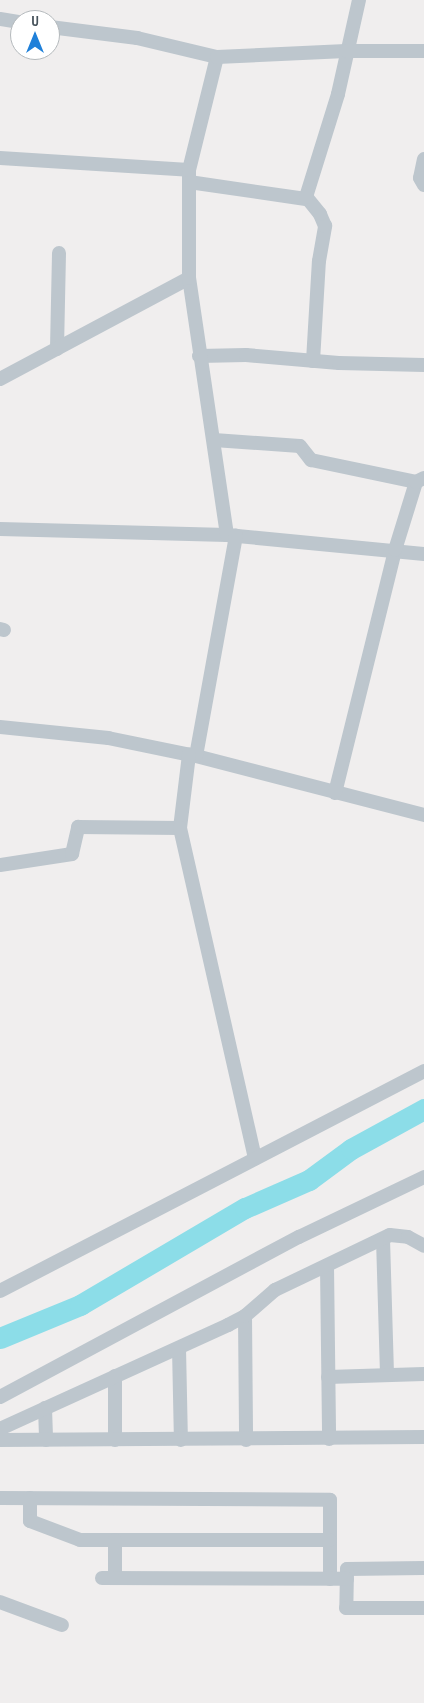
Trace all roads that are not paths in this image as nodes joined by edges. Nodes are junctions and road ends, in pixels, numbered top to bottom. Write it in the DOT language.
graph roads {
  1 [pos="359,0"];
  2 [pos="60,28"];
  3 [pos="346,51"];
  4 [pos="424,51"];
  5 [pos="216,57"];
  6 [pos="0,158"];
  7 [pos="424,159"];
  8 [pos="189,176"];
  9 [pos="424,185"];
  10 [pos="306,199"];
  11 [pos="60,253"];
  12 [pos="190,278"];
  13 [pos="58,349"];
  14 [pos="199,356"];
  15 [pos="312,361"];
  16 [pos="424,365"];
  17 [pos="0,379"];
  18 [pos="214,440"];
  19 [pos="420,480"];
  20 [pos="0,529"];
  21 [pos="232,535"];
  22 [pos="395,550"];
  23 [pos="424,554"];
  24 [pos="0,727"];
  25 [pos="193,755"];
  26 [pos="335,793"];
  27 [pos="424,815"];
  28 [pos="180,828"];
  29 [pos="0,865"];
  30 [pos="424,1071"];
  31 [pos="255,1159"];
  32 [pos="424,1177"];
  33 [pos="383,1239"];
  34 [pos="424,1246"];
  35 [pos="326,1266"];
  36 [pos="0,1291"];
  37 [pos="245,1316"];
  38 [pos="179,1348"];
  39 [pos="424,1374"];
  40 [pos="387,1375"];
  41 [pos="115,1376"];
  42 [pos="328,1377"];
  43 [pos="0,1397"];
  44 [pos="45,1408"];
  45 [pos="0,1429"];
  46 [pos="424,1437"];
  47 [pos="329,1439"];
  48 [pos="0,1440"];
  49 [pos="46,1440"];
  50 [pos="115,1440"];
  51 [pos="181,1440"];
  52 [pos="246,1440"];
  53 [pos="0,1498"];
  54 [pos="30,1498"];
  55 [pos="115,1540"];
  56 [pos="330,1540"];
  57 [pos="424,1568"];
  58 [pos="330,1579"];
  59 [pos="346,1579"];
  60 [pos="0,1602"];
  61 [pos="424,1608"];
  62 [pos="62,1625"];
  1 -- 3 [label="street"];
  2 -- 5 [label="street"];
  3 -- 4 [label="street"];
  3 -- 5 [label="street"];
  3 -- 10 [label="street"];
  5 -- 8 [label="street"];
  6 -- 8 [label="street"];
  7 -- 9 [label="street"];
  8 -- 10 [label="street"];
  8 -- 12 [label="street"];
  10 -- 15 [label="street"];
  11 -- 13 [label="street"];
  12 -- 13 [label="street"];
  12 -- 14 [label="street"];
  13 -- 17 [label="street"];
  14 -- 15 [label="street"];
  14 -- 18 [label="street"];
  15 -- 16 [label="street"];
  18 -- 19 [label="street"];
  18 -- 21 [label="street"];
  19 -- 22 [label="street"];
  20 -- 21 [label="street"];
  21 -- 22 [label="street"];
  21 -- 25 [label="street"];
  22 -- 23 [label="street"];
  22 -- 26 [label="street"];
  24 -- 25 [label="street"];
  25 -- 26 [label="street"];
  25 -- 28 [label="street"];
  26 -- 27 [label="street"];
  28 -- 29 [label="street"];
  28 -- 31 [label="street"];
  30 -- 31 [label="street"];
  31 -- 36 [label="street"];
  32 -- 43 [label="street"];
  33 -- 34 [label="street"];
  33 -- 35 [label="street"];
  33 -- 40 [label="street"];
  35 -- 37 [label="street"];
  35 -- 42 [label="street"];
  37 -- 38 [label="street"];
  37 -- 52 [label="street"];
  38 -- 41 [label="street"];
  38 -- 51 [label="street"];
  39 -- 40 [label="street"];
  40 -- 42 [label="street"];
  41 -- 44 [label="street"];
  41 -- 50 [label="street"];
  42 -- 47 [label="street"];
  44 -- 45 [label="street"];
  44 -- 49 [label="street"];
  46 -- 47 [label="street"];
  47 -- 52 [label="street"];
  48 -- 49 [label="street"];
  49 -- 50 [label="street"];
  50 -- 51 [label="street"];
  51 -- 52 [label="street"];
  53 -- 54 [label="street"];
  54 -- 55 [label="street"];
  54 -- 56 [label="street"];
  55 -- 56 [label="street"];
  55 -- 58 [label="street"];
  56 -- 58 [label="street"];
  57 -- 59 [label="street"];
  58 -- 59 [label="street"];
  59 -- 61 [label="street"];
  60 -- 62 [label="street"];
}
